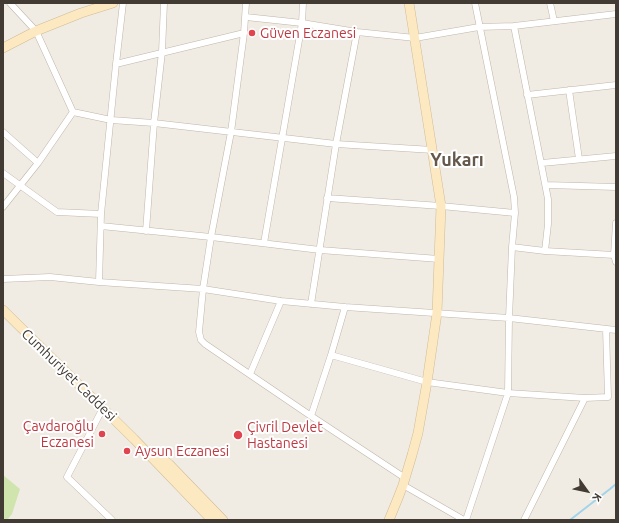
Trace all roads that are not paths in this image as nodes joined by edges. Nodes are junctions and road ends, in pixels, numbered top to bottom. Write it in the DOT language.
graph roads {
  1 [pos="10,3"];
  2 [pos="113,3"];
  3 [pos="123,3"];
  4 [pos="164,3"];
  5 [pos="246,3"];
  6 [pos="303,3"];
  7 [pos="409,3"];
  8 [pos="475,3"];
  9 [pos="550,3"];
  10 [pos="616,14"];
  11 [pos="246,17"];
  12 [pos="554,21"];
  13 [pos="302,23"];
  14 [pos="514,26"];
  15 [pos="480,27"];
  16 [pos="36,30"];
  17 [pos="244,32"];
  18 [pos="357,32"];
  19 [pos="415,38"];
  20 [pos="3,48"];
  21 [pos="162,52"];
  22 [pos="116,64"];
  23 [pos="616,85"];
  24 [pos="569,90"];
  25 [pos="527,95"];
  26 [pos="73,112"];
  27 [pos="111,120"];
  28 [pos="154,123"];
  29 [pos="3,132"];
  30 [pos="231,132"];
  31 [pos="282,138"];
  32 [pos="336,144"];
  33 [pos="432,150"];
  34 [pos="616,156"];
  35 [pos="579,159"];
  36 [pos="38,163"];
  37 [pos="542,163"];
  38 [pos="3,173"];
  39 [pos="546,185"];
  40 [pos="20,186"];
  41 [pos="616,187"];
  42 [pos="327,198"];
  43 [pos="441,206"];
  44 [pos="3,207"];
  45 [pos="515,213"];
  46 [pos="101,214"];
  47 [pos="616,223"];
  48 [pos="101,226"];
  49 [pos="146,231"];
  50 [pos="211,237"];
  51 [pos="264,243"];
  52 [pos="512,247"];
  53 [pos="320,250"];
  54 [pos="545,251"];
  55 [pos="439,259"];
  56 [pos="615,259"];
  57 [pos="3,279"];
  58 [pos="99,282"];
  59 [pos="203,289"];
  60 [pos="281,301"];
  61 [pos="311,304"];
  62 [pos="345,307"];
  63 [pos="3,310"];
  64 [pos="437,314"];
  65 [pos="509,318"];
  66 [pos="606,330"];
  67 [pos="616,330"];
  68 [pos="331,355"];
  69 [pos="250,374"];
  70 [pos="427,382"];
  71 [pos="508,393"];
  72 [pos="585,398"];
  73 [pos="103,408"];
  74 [pos="311,416"];
  75 [pos="134,439"];
  76 [pos="404,482"];
  77 [pos="106,514"];
  78 [pos="208,518"];
  79 [pos="101,520"];
  80 [pos="112,520"];
  81 [pos="223,520"];
  82 [pos="388,520"];
  83 [pos="465,520"];
  84 [pos="524,520"];
  1 -- 16 [label="street"];
  2 -- 16 [label="street"];
  3 -- 22 [label="street"];
  4 -- 21 [label="street"];
  5 -- 11 [label="street"];
  6 -- 13 [label="street"];
  7 -- 19 [label="street"];
  8 -- 15 [label="street"];
  9 -- 12 [label="street"];
  10 -- 12 [label="street"];
  11 -- 13 [label="street"];
  11 -- 17 [label="street"];
  12 -- 14 [label="street"];
  13 -- 18 [label="street"];
  13 -- 31 [label="street"];
  14 -- 15 [label="street"];
  14 -- 25 [label="street"];
  15 -- 19 [label="street"];
  15 -- 45 [label="street"];
  16 -- 20 [label="street"];
  16 -- 26 [label="street"];
  17 -- 21 [label="street"];
  17 -- 30 [label="street"];
  18 -- 19 [label="street"];
  18 -- 32 [label="street"];
  19 -- 33 [label="street"];
  21 -- 22 [label="street"];
  21 -- 28 [label="street"];
  22 -- 27 [label="street"];
  23 -- 24 [label="street"];
  24 -- 25 [label="street"];
  24 -- 35 [label="street"];
  25 -- 37 [label="street"];
  26 -- 27 [label="street"];
  26 -- 36 [label="street"];
  27 -- 28 [label="street"];
  27 -- 46 [label="street"];
  28 -- 30 [label="street"];
  28 -- 49 [label="street"];
  29 -- 36 [label="street"];
  30 -- 31 [label="street"];
  30 -- 50 [label="street"];
  31 -- 32 [label="street"];
  31 -- 51 [label="street"];
  32 -- 33 [label="street"];
  32 -- 42 [label="street"];
  33 -- 43 [label="street"];
  34 -- 35 [label="street"];
  35 -- 37 [label="street"];
  36 -- 40 [label="street"];
  37 -- 39 [label="street"];
  38 -- 40 [label="street"];
  39 -- 41 [label="street"];
  39 -- 54 [label="street"];
  40 -- 44 [label="street"];
  40 -- 46 [label="street"];
  42 -- 43 [label="street"];
  42 -- 53 [label="street"];
  43 -- 45 [label="street"];
  43 -- 55 [label="street"];
  45 -- 52 [label="street"];
  46 -- 48 [label="street"];
  47 -- 56 [label="street"];
  48 -- 49 [label="street"];
  48 -- 58 [label="street"];
  49 -- 50 [label="street"];
  50 -- 51 [label="street"];
  50 -- 59 [label="street"];
  51 -- 53 [label="street"];
  52 -- 54 [label="street"];
  52 -- 65 [label="street"];
  53 -- 55 [label="street"];
  53 -- 61 [label="street"];
  54 -- 56 [label="street"];
  55 -- 64 [label="street"];
  57 -- 58 [label="street"];
  58 -- 59 [label="street"];
  59 -- 60 [label="street"];
  59 -- 69 [label="street"];
  60 -- 61 [label="street"];
  60 -- 69 [label="street"];
  61 -- 62 [label="street"];
  62 -- 64 [label="street"];
  62 -- 68 [label="street"];
  63 -- 73 [label="street, Cumhuriyet Caddesi"];
  64 -- 65 [label="street"];
  64 -- 70 [label="street"];
  65 -- 66 [label="street"];
  65 -- 71 [label="street"];
  66 -- 67 [label="street"];
  66 -- 72 [label="street"];
  68 -- 70 [label="street"];
  68 -- 74 [label="street"];
  69 -- 74 [label="street"];
  70 -- 71 [label="street"];
  70 -- 76 [label="street"];
  71 -- 72 [label="street"];
  71 -- 83 [label="street"];
  72 -- 84 [label="street"];
  73 -- 75 [label="street, Cumhuriyet Caddesi"];
  73 -- 77 [label="street"];
  74 -- 76 [label="street"];
  75 -- 78 [label="street, Cumhuriyet Caddesi"];
  75 -- 81 [label="street, Cumhuriyet Caddesi"];
  76 -- 82 [label="street"];
  76 -- 83 [label="street"];
  77 -- 79 [label="street"];
  77 -- 80 [label="street"];
}
